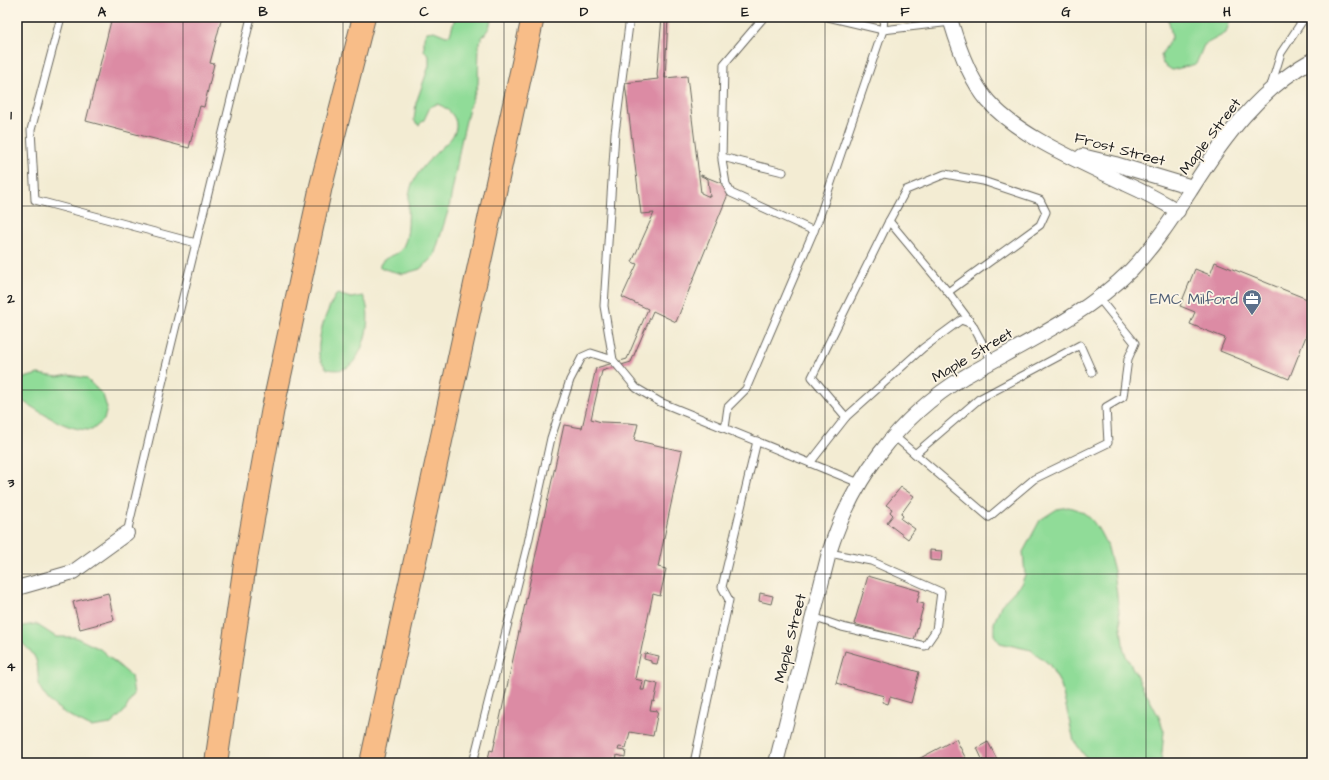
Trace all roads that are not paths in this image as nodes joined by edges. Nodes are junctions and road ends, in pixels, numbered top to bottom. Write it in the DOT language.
graph roads {
  1 [pos="61,17"];
  2 [pos="251,17"];
  3 [pos="364,17"];
  4 [pos="533,17"];
  5 [pos="630,17"];
  6 [pos="764,17"];
  7 [pos="828,17"];
  8 [pos="884,17"];
  9 [pos="1305,17"];
  10 [pos="950,20"];
  11 [pos="883,30"];
  12 [pos="1312,60"];
  13 [pos="1270,89"];
  14 [pos="1062,152"];
  15 [pos="722,157"];
  16 [pos="783,172"];
  17 [pos="1192,187"];
  18 [pos="1178,211"];
  19 [pos="889,221"];
  20 [pos="814,231"];
  21 [pos="196,243"];
  22 [pos="948,292"];
  23 [pos="1098,297"];
  24 [pos="972,324"];
  25 [pos="614,360"];
  26 [pos="992,361"];
  27 [pos="1092,372"];
  28 [pos="846,416"];
  29 [pos="725,428"];
  30 [pos="894,436"];
  31 [pos="757,441"];
  32 [pos="915,454"];
  33 [pos="810,462"];
  34 [pos="859,483"];
  35 [pos="127,533"];
  36 [pos="829,553"];
  37 [pos="17,588"];
  38 [pos="813,616"];
  39 [pos="216,763"];
  40 [pos="371,763"];
  41 [pos="473,763"];
  42 [pos="694,763"];
  43 [pos="776,763"];
  1 -- 21 [label="lane"];
  2 -- 21 [label="lane"];
  3 -- 39 [label="highway"];
  4 -- 40 [label="highway"];
  5 -- 25 [label="lane"];
  6 -- 15 [label="lane"];
  7 -- 11 [label="lane"];
  8 -- 11 [label="lane"];
  9 -- 13 [label="lane"];
  10 -- 11 [label="lane"];
  10 -- 14 [label="street, Frost Street"];
  11 -- 20 [label="lane"];
  12 -- 13 [label="street, Maple Street"];
  13 -- 17 [label="street, Maple Street"];
  14 -- 17 [label="street, Frost Street"];
  14 -- 18 [label="street, Frost Street"];
  15 -- 16 [label="lane"];
  15 -- 20 [label="lane"];
  17 -- 18 [label="street, Maple Street"];
  18 -- 23 [label="street, Maple Street"];
  19 -- 22 [label="lane"];
  19 -- 22 [label="lane"];
  19 -- 28 [label="lane"];
  20 -- 29 [label="lane"];
  21 -- 35 [label="lane"];
  22 -- 24 [label="lane"];
  23 -- 26 [label="street, Maple Street"];
  23 -- 32 [label="lane"];
  24 -- 26 [label="lane"];
  24 -- 28 [label="lane"];
  25 -- 29 [label="lane"];
  25 -- 41 [label="lane"];
  26 -- 30 [label="street, Maple Street"];
  27 -- 32 [label="lane"];
  28 -- 33 [label="lane"];
  29 -- 31 [label="lane"];
  30 -- 32 [label="lane"];
  30 -- 34 [label="street, Maple Street"];
  31 -- 33 [label="lane"];
  31 -- 42 [label="lane"];
  33 -- 34 [label="lane"];
  34 -- 36 [label="street, Maple Street"];
  35 -- 37 [label="street"];
  36 -- 38 [label="street, Maple Street"];
  36 -- 38 [label="lane"];
  38 -- 43 [label="street, Maple Street"];
}
